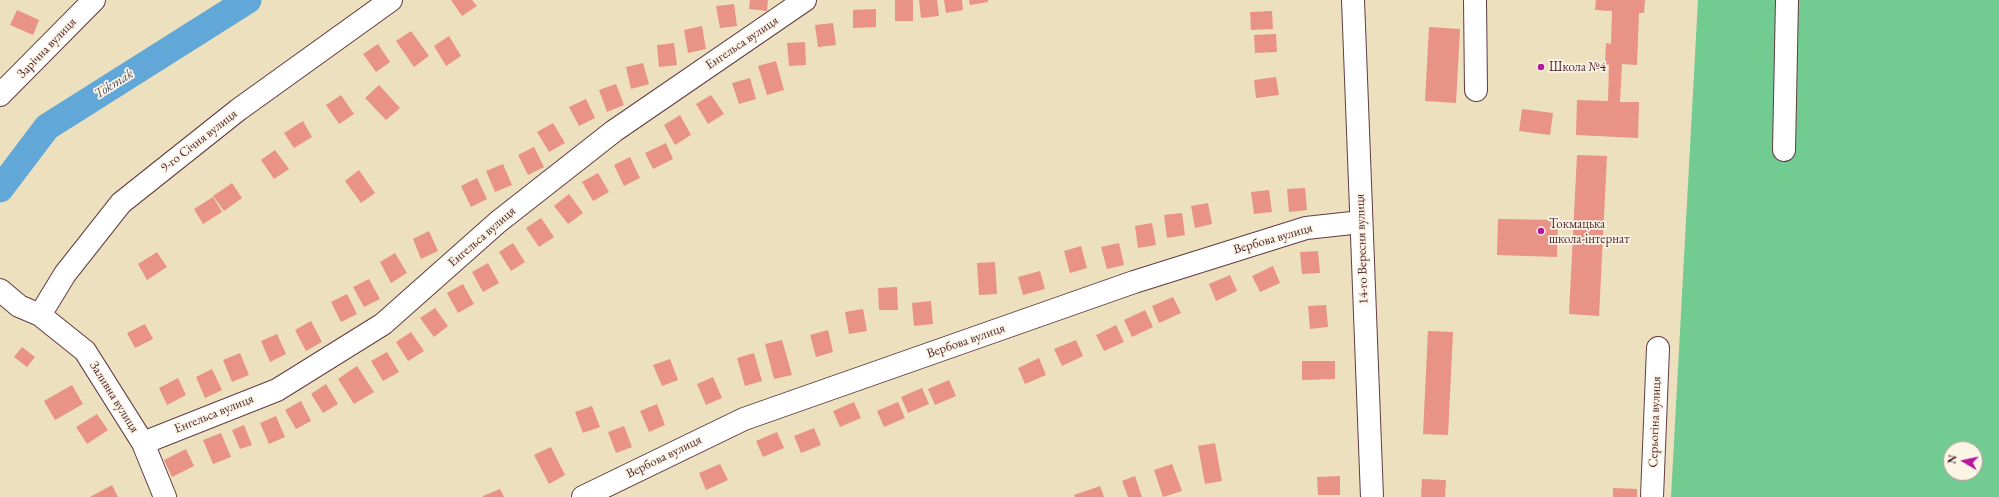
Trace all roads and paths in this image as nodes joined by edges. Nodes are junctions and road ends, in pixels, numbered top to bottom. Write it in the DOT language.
graph roads {
  1 [pos="94,0"];
  2 [pos="391,0"];
  3 [pos="805,0"];
  4 [pos="1353,0"];
  5 [pos="1476,0"];
  6 [pos="1787,0"];
  7 [pos="1476,90"];
  8 [pos="0,96"];
  9 [pos="1784,150"];
  10 [pos="1361,222"];
  11 [pos="0,290"];
  12 [pos="40,315"];
  13 [pos="1658,348"];
  14 [pos="143,443"];
  15 [pos="166,497"];
  16 [pos="583,497"];
  17 [pos="1372,497"];
  18 [pos="1652,497"];
  1 -- 8 [label="street, Зарічна вулиця"];
  2 -- 12 [label="street, 9-го Січня вулиця"];
  3 -- 14 [label="street, Енгельса вулиця"];
  4 -- 10 [label="street, 14-го Вересня вулиця"];
  5 -- 7 [label="street"];
  6 -- 9 [label="street"];
  10 -- 16 [label="street, Вербова вулиця"];
  10 -- 17 [label="street, 14-го Вересня вулиця"];
  11 -- 12 [label="street, Заливна вулиця"];
  12 -- 14 [label="street, Заливна вулиця"];
  13 -- 18 [label="street, Серьогіна вулиця"];
  14 -- 15 [label="street, Заливна вулиця"];
}
